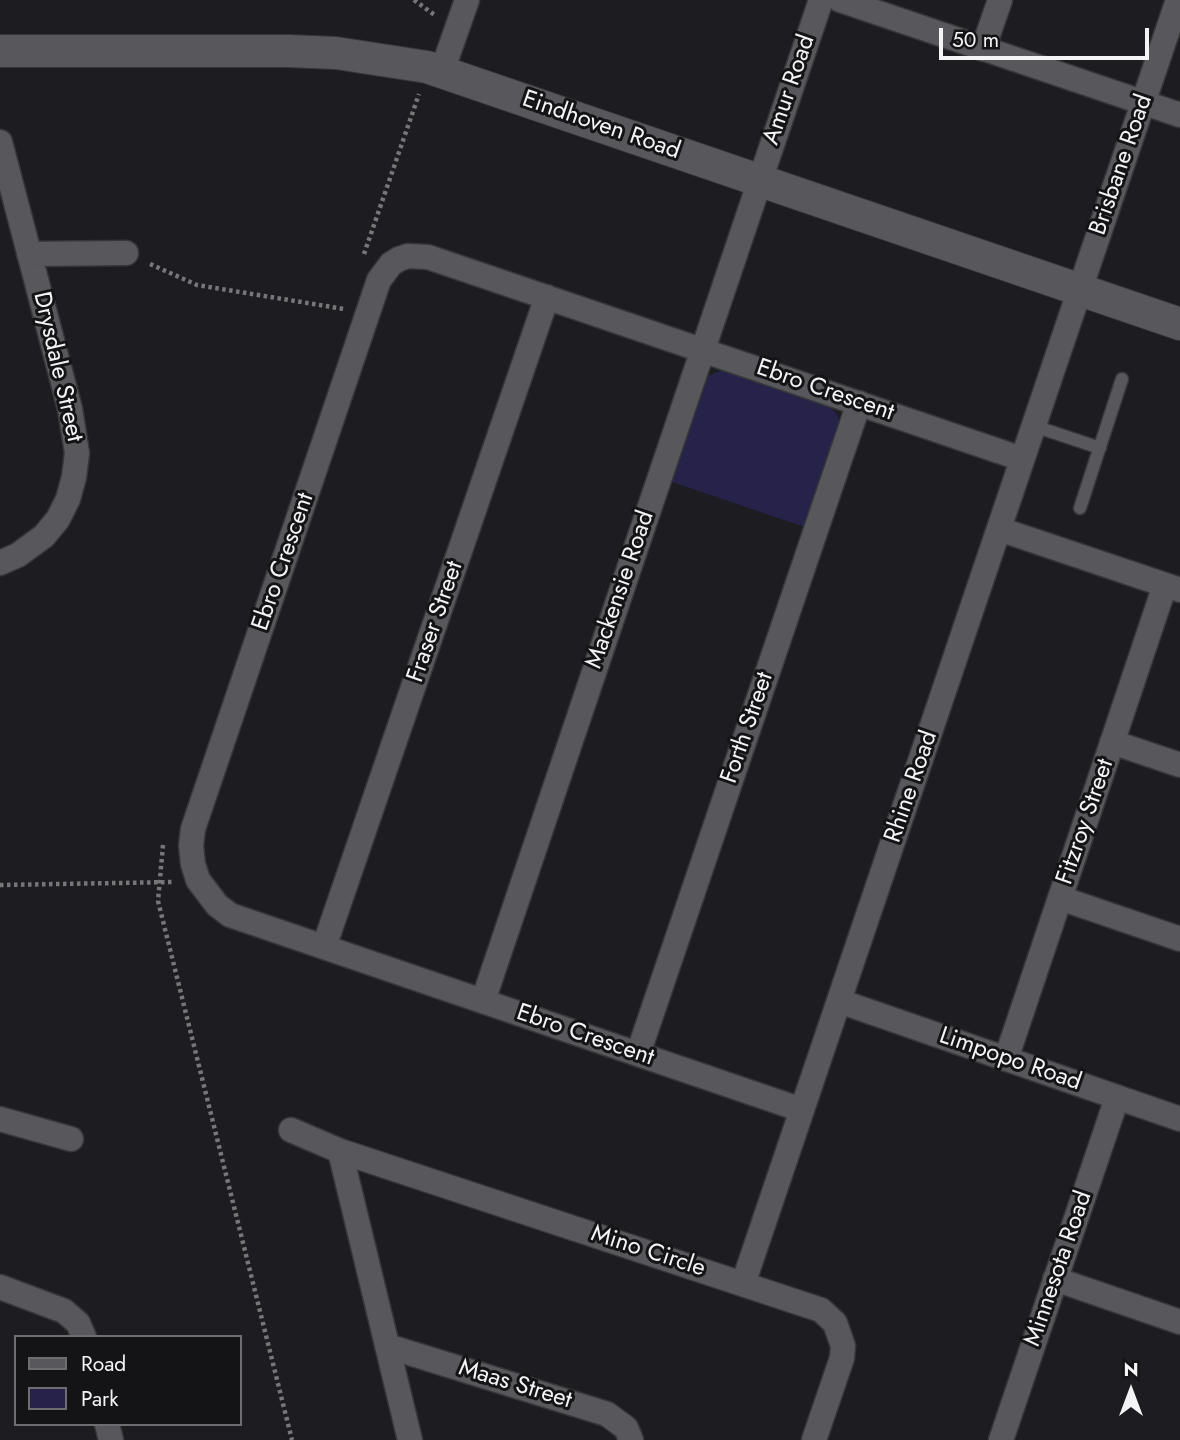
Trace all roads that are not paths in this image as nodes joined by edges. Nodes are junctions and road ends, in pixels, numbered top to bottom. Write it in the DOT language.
graph roads {
  1 [pos="467,0"];
  2 [pos="821,0"];
  3 [pos="840,0"];
  4 [pos="1000,0"];
  5 [pos="1178,0"];
  6 [pos="984,49"];
  7 [pos="0,51"];
  8 [pos="435,69"];
  9 [pos="1143,103"];
  10 [pos="1180,115"];
  11 [pos="0,142"];
  12 [pos="759,180"];
  13 [pos="126,253"];
  14 [pos="29,254"];
  15 [pos="1080,290"];
  16 [pos="547,297"];
  17 [pos="1180,324"];
  18 [pos="702,350"];
  19 [pos="1122,379"];
  20 [pos="859,403"];
  21 [pos="1034,426"];
  22 [pos="1100,448"];
  23 [pos="1023,458"];
  24 [pos="1080,508"];
  25 [pos="999,529"];
  26 [pos="0,563"];
  27 [pos="1172,588"];
  28 [pos="1112,742"];
  29 [pos="1180,765"];
  30 [pos="1060,898"];
  31 [pos="1180,939"];
  32 [pos="324,947"];
  33 [pos="483,1001"];
  34 [pos="839,1001"];
  35 [pos="638,1054"];
  36 [pos="1006,1059"];
  37 [pos="1117,1098"];
  38 [pos="802,1110"];
  39 [pos="0,1119"];
  40 [pos="1180,1119"];
  41 [pos="291,1130"];
  42 [pos="71,1139"];
  43 [pos="340,1151"];
  44 [pos="1055,1279"];
  45 [pos="743,1283"];
  46 [pos="0,1287"];
  47 [pos="1180,1322"];
  48 [pos="83,1335"];
  49 [pos="387,1346"];
  50 [pos="410,1440"];
  51 [pos="631,1440"];
  52 [pos="814,1440"];
  53 [pos="1001,1440"];
  1 -- 8 [label="street"];
  2 -- 12 [label="street, Amur Road"];
  3 -- 6 [label="street"];
  4 -- 6 [label="street"];
  5 -- 9 [label="street, Brisbane Road"];
  6 -- 9 [label="street"];
  7 -- 8 [label="street, Eindhoven Road"];
  8 -- 12 [label="street, Eindhoven Road"];
  9 -- 10 [label="street"];
  9 -- 15 [label="street, Brisbane Road"];
  11 -- 14 [label="street, Drysdale Street"];
  12 -- 15 [label="street, Eindhoven Road"];
  12 -- 18 [label="street, Mackensie Road"];
  13 -- 14 [label="street"];
  14 -- 26 [label="street, Drysdale Street"];
  15 -- 17 [label="street, Eindhoven Road"];
  15 -- 21 [label="street, Rhine Road"];
  16 -- 18 [label="street, Ebro Crescent"];
  16 -- 32 [label="street, Fraser Street"];
  16 -- 32 [label="street, Ebro Crescent"];
  18 -- 20 [label="street, Ebro Crescent"];
  18 -- 33 [label="street, Mackensie Road"];
  19 -- 22 [label="lane"];
  20 -- 23 [label="street, Ebro Crescent"];
  20 -- 35 [label="street, Forth Street"];
  21 -- 22 [label="lane"];
  21 -- 23 [label="street, Rhine Road"];
  22 -- 24 [label="lane"];
  23 -- 25 [label="street, Rhine Road"];
  25 -- 27 [label="street"];
  25 -- 34 [label="street, Rhine Road"];
  27 -- 28 [label="street, Fitzroy Street"];
  28 -- 29 [label="street"];
  28 -- 30 [label="street, Fitzroy Street"];
  30 -- 31 [label="street"];
  30 -- 36 [label="street, Fitzroy Street"];
  32 -- 33 [label="street, Ebro Crescent"];
  33 -- 35 [label="street, Ebro Crescent"];
  34 -- 36 [label="street, Limpopo Road"];
  34 -- 38 [label="street, Rhine Road"];
  35 -- 38 [label="street, Ebro Crescent"];
  36 -- 37 [label="street, Limpopo Road"];
  37 -- 40 [label="street, Limpopo Road"];
  37 -- 44 [label="street, Minnesota Road"];
  38 -- 45 [label="street, Rhine Road"];
  39 -- 42 [label="street"];
  41 -- 43 [label="street, Mino Circle"];
  43 -- 45 [label="street, Mino Circle"];
  43 -- 49 [label="street"];
  44 -- 47 [label="street"];
  44 -- 53 [label="street, Minnesota Road"];
  45 -- 52 [label="street, Mino Circle"];
  46 -- 48 [label="street"];
  49 -- 50 [label="street"];
  49 -- 51 [label="street, Maas Street"];
}
